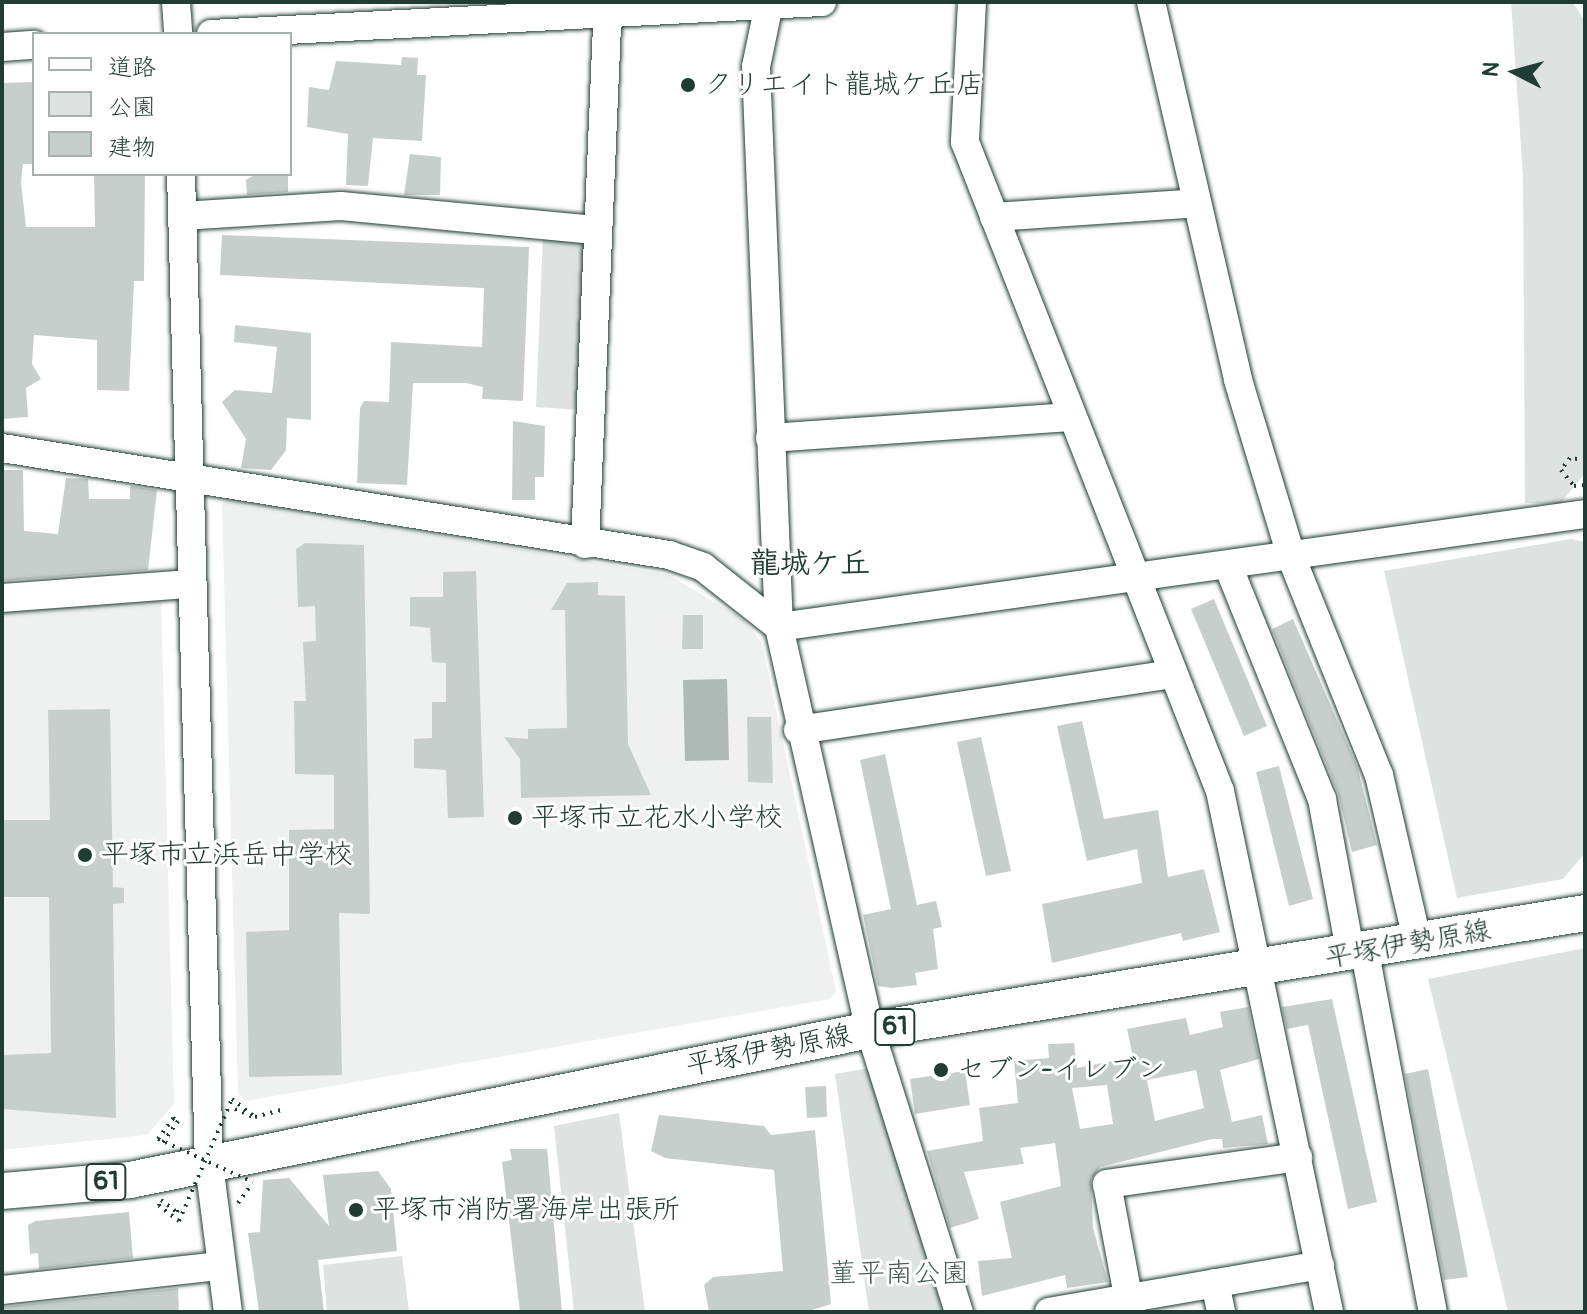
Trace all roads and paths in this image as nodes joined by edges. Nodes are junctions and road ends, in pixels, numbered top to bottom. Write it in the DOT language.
graph roads {
  1 [pos="176,2"];
  2 [pos="804,2"];
  3 [pos="822,2"];
  4 [pos="972,2"];
  5 [pos="1151,2"];
  6 [pos="769,4"];
  7 [pos="608,7"];
  8 [pos="422,11"];
  9 [pos="178,32"];
  10 [pos="229,32"];
  11 [pos="32,45"];
  12 [pos="2,47"];
  13 [pos="181,176"];
  14 [pos="1197,203"];
  15 [pos="182,216"];
  16 [pos="994,217"];
  17 [pos="595,230"];
  18 [pos="1070,417"];
  19 [pos="770,438"];
  20 [pos="2,448"];
  21 [pos="1585,460"];
  22 [pos="187,473"];
  23 [pos="1585,485"];
  24 [pos="1585,514"];
  25 [pos="585,544"];
  26 [pos="1292,559"];
  27 [pos="1229,568"];
  28 [pos="1136,581"];
  29 [pos="189,584"];
  30 [pos="2,598"];
  31 [pos="779,627"];
  32 [pos="1173,674"];
  33 [pos="798,730"];
  34 [pos="1585,913"];
  35 [pos="1418,944"];
  36 [pos="1358,954"];
  37 [pos="1261,970"];
  38 [pos="870,1030"];
  39 [pos="235,1109"];
  40 [pos="284,1109"];
  41 [pos="255,1117"];
  42 [pos="167,1137"];
  43 [pos="1298,1157"];
  44 [pos="207,1162"];
  45 [pos="245,1182"];
  46 [pos="2,1191"];
  47 [pos="180,1205"];
  48 [pos="1320,1265"];
  49 [pos="220,1266"];
  50 [pos="1215,1283"];
  51 [pos="2,1290"];
  52 [pos="1129,1305"];
  53 [pos="228,1312"];
  54 [pos="959,1312"];
  55 [pos="1049,1312"];
  56 [pos="1221,1312"];
  57 [pos="1329,1312"];
  58 [pos="1433,1312"];
  1 -- 9 [label="street"];
  2 -- 3 [label="street"];
  2 -- 6 [label="street"];
  4 -- 16 [label="street"];
  5 -- 14 [label="street"];
  6 -- 7 [label="street"];
  6 -- 19 [label="street"];
  7 -- 8 [label="street"];
  7 -- 17 [label="street"];
  8 -- 10 [label="street"];
  11 -- 12 [label="street"];
  13 -- 15 [label="street"];
  14 -- 16 [label="street"];
  14 -- 26 [label="street"];
  15 -- 17 [label="street"];
  15 -- 22 [label="street"];
  16 -- 18 [label="street"];
  17 -- 25 [label="street"];
  18 -- 19 [label="street"];
  18 -- 28 [label="street"];
  19 -- 31 [label="street"];
  20 -- 22 [label="street"];
  21 -- 23 [label="path"];
  22 -- 25 [label="street"];
  22 -- 29 [label="street"];
  24 -- 26 [label="street"];
  25 -- 31 [label="street"];
  26 -- 27 [label="street"];
  26 -- 35 [label="street"];
  27 -- 28 [label="street"];
  27 -- 36 [label="street"];
  28 -- 31 [label="street"];
  28 -- 32 [label="street"];
  29 -- 30 [label="street"];
  29 -- 44 [label="street"];
  31 -- 33 [label="street"];
  32 -- 33 [label="street"];
  32 -- 37 [label="street"];
  33 -- 38 [label="street"];
  34 -- 35 [label="main road, 平塚伊勢原線 / 61"];
  35 -- 36 [label="main road, 平塚伊勢原線 / 61"];
  36 -- 37 [label="main road, 平塚伊勢原線 / 61"];
  36 -- 58 [label="street"];
  37 -- 38 [label="main road, 平塚伊勢原線 / 61"];
  37 -- 43 [label="street"];
  38 -- 44 [label="main road, 平塚伊勢原線 / 61"];
  38 -- 54 [label="street"];
  39 -- 41 [label="path"];
  40 -- 41 [label="path"];
  41 -- 44 [label="path, bridge"];
  42 -- 44 [label="path, bridge"];
  43 -- 48 [label="street"];
  43 -- 52 [label="street"];
  44 -- 45 [label="path, bridge"];
  44 -- 46 [label="main road, 平塚伊勢原線 / 61"];
  44 -- 47 [label="path, bridge"];
  44 -- 49 [label="street"];
  48 -- 50 [label="street"];
  48 -- 57 [label="street"];
  49 -- 51 [label="street"];
  49 -- 53 [label="street"];
  50 -- 52 [label="street"];
  50 -- 56 [label="street"];
  52 -- 55 [label="street"];
}
